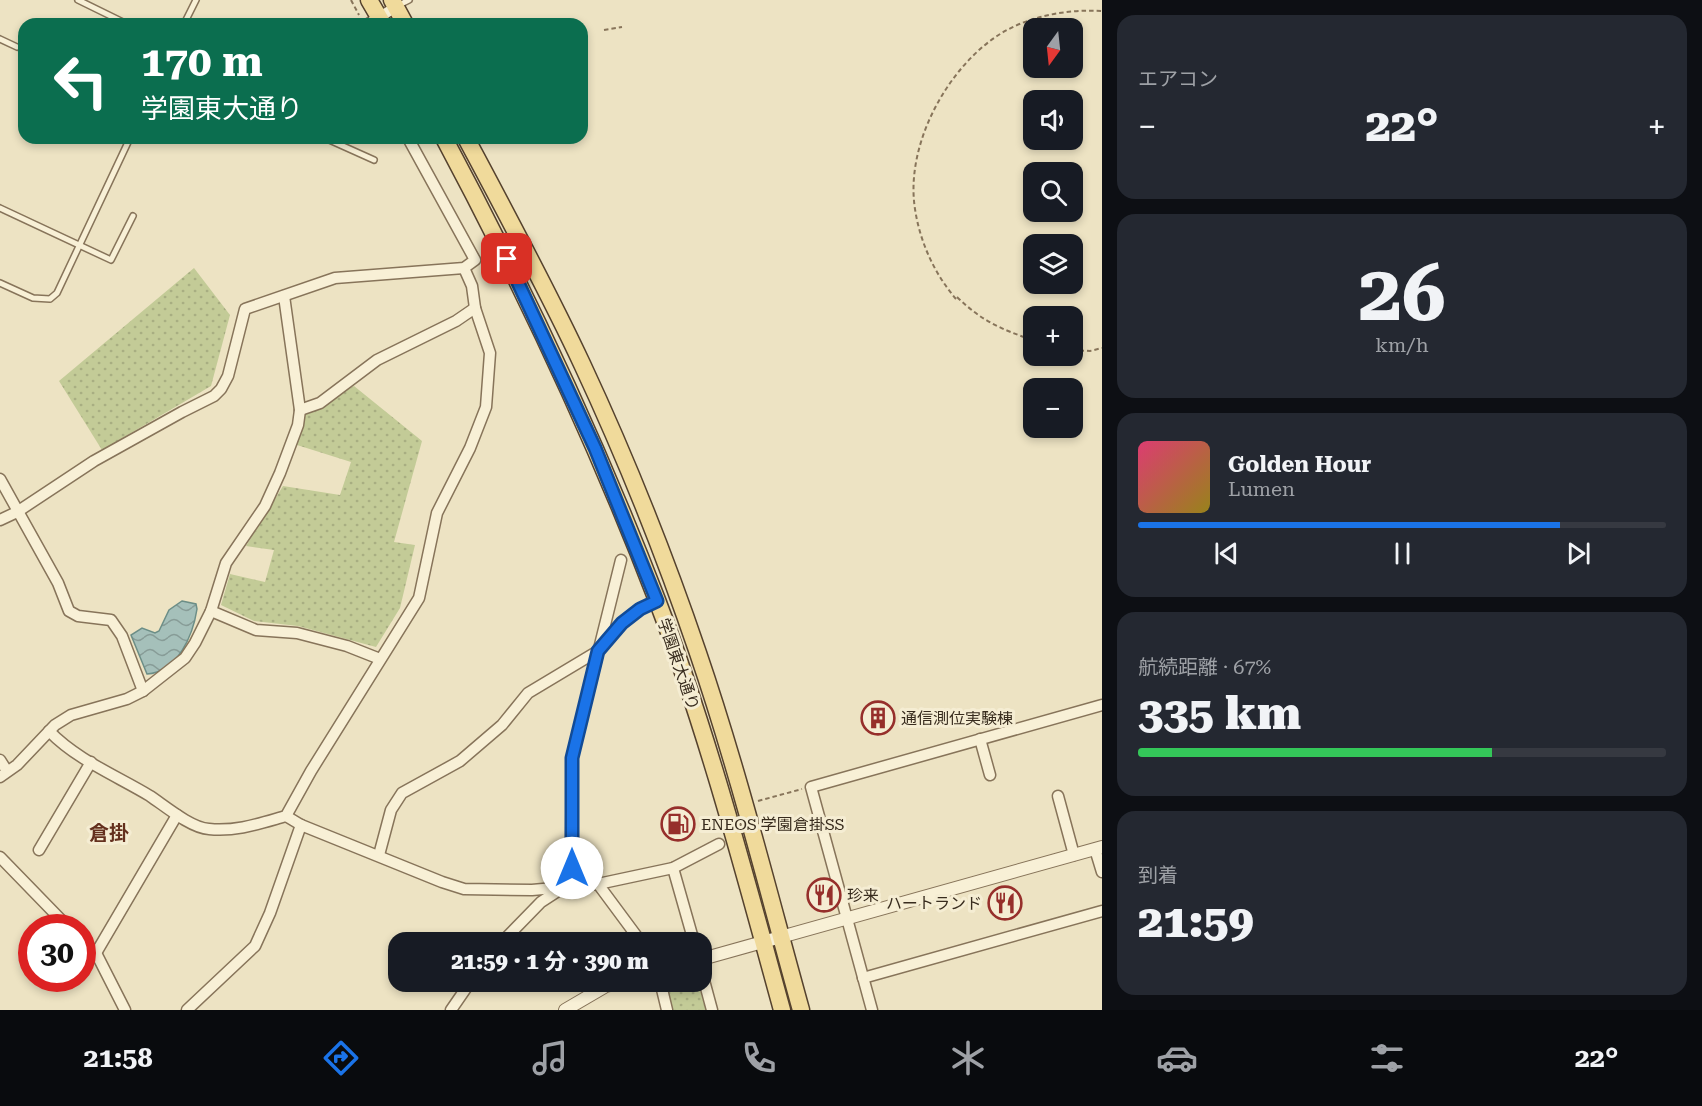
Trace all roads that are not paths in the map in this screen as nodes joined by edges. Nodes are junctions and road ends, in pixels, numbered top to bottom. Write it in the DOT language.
graph roads {
  1 [pos="78,0"];
  2 [pos="196,0"];
  3 [pos="369,0"];
  4 [pos="399,2"];
  5 [pos="115,18"];
  6 [pos="187,18"];
  7 [pos="376,18"];
  8 [pos="381,18"];
  9 [pos="403,18"];
  10 [pos="0,39"];
  11 [pos="17,47"];
  12 [pos="127,144"];
  13 [pos="338,144"];
  14 [pos="411,144"];
  15 [pos="447,144"];
  16 [pos="469,144"];
  17 [pos="374,160"];
  18 [pos="0,208"];
  19 [pos="133,216"];
  20 [pos="79,245"];
  21 [pos="464,268"];
  22 [pos="0,283"];
  23 [pos="284,296"];
  24 [pos="475,308"];
  25 [pos="300,410"];
  26 [pos="0,479"];
  27 [pos="17,512"];
  28 [pos="0,520"];
  29 [pos="621,560"];
  30 [pos="657,601"];
  31 [pos="211,611"];
  32 [pos="598,651"];
  33 [pos="380,659"];
  34 [pos="143,692"];
  35 [pos="1102,705"];
  36 [pos="49,731"];
  37 [pos="980,739"];
  38 [pos="0,760"];
  39 [pos="91,762"];
  40 [pos="3,774"];
  41 [pos="990,775"];
  42 [pos="1058,796"];
  43 [pos="177,815"];
  44 [pos="286,816"];
  45 [pos="301,825"];
  46 [pos="719,844"];
  47 [pos="1099,848"];
  48 [pos="39,850"];
  49 [pos="379,855"];
  50 [pos="1074,855"];
  51 [pos="0,857"];
  52 [pos="673,868"];
  53 [pos="1102,872"];
  54 [pos="598,884"];
  55 [pos="564,887"];
  56 [pos="1102,911"];
  57 [pos="55,914"];
  58 [pos="846,920"];
  59 [pos="512,932"];
  60 [pos="634,932"];
  61 [pos="691,932"];
  62 [pos="781,937"];
  63 [pos="763,942"];
  64 [pos="96,952"];
  65 [pos="712,956"];
  66 [pos="863,978"];
  67 [pos="463,992"];
  68 [pos="597,992"];
  69 [pos="663,992"];
  70 [pos="707,992"];
  71 [pos="125,1010"];
  72 [pos="187,1010"];
  73 [pos="451,1010"];
  74 [pos="565,1010"];
  75 [pos="667,1010"];
  76 [pos="712,1010"];
  77 [pos="782,1010"];
  78 [pos="801,1010"];
  79 [pos="872,1010"];
  1 -- 5 [label="lane"];
  2 -- 6 [label="lane"];
  3 -- 7 [label="main road"];
  4 -- 8 [label="street"];
  4 -- 9 [label="main road"];
  10 -- 11 [label="lane"];
  12 -- 20 [label="lane"];
  13 -- 17 [label="lane"];
  14 -- 21 [label="street"];
  15 -- 30 [label="main road, 学園東大通り"];
  16 -- 62 [label="main road, 学園東大通り"];
  18 -- 20 [label="lane"];
  19 -- 20 [label="lane"];
  20 -- 22 [label="lane"];
  21 -- 23 [label="street"];
  21 -- 24 [label="street"];
  23 -- 25 [label="street"];
  23 -- 27 [label="street"];
  24 -- 25 [label="street"];
  24 -- 33 [label="street"];
  25 -- 31 [label="street"];
  26 -- 27 [label="street"];
  27 -- 28 [label="street"];
  27 -- 34 [label="street"];
  29 -- 32 [label="street"];
  30 -- 32 [label="street"];
  30 -- 63 [label="main road, 学園東大通り"];
  31 -- 33 [label="street"];
  31 -- 34 [label="street"];
  32 -- 49 [label="street"];
  32 -- 55 [label="street"];
  33 -- 44 [label="street"];
  34 -- 36 [label="street"];
  35 -- 37 [label="street"];
  36 -- 39 [label="street"];
  36 -- 40 [label="street"];
  37 -- 41 [label="street"];
  37 -- 58 [label="street"];
  38 -- 40 [label="street"];
  39 -- 43 [label="street"];
  39 -- 48 [label="street"];
  42 -- 50 [label="street"];
  43 -- 44 [label="street"];
  43 -- 64 [label="street"];
  44 -- 45 [label="street"];
  45 -- 49 [label="street"];
  45 -- 72 [label="street"];
  46 -- 52 [label="street"];
  47 -- 50 [label="street"];
  47 -- 53 [label="street"];
  49 -- 55 [label="street"];
  50 -- 58 [label="street"];
  51 -- 57 [label="street"];
  52 -- 54 [label="street"];
  52 -- 61 [label="street"];
  54 -- 55 [label="street"];
  54 -- 60 [label="street"];
  55 -- 59 [label="street"];
  56 -- 66 [label="street"];
  58 -- 62 [label="street"];
  58 -- 66 [label="street"];
  62 -- 63 [label="street"];
  62 -- 78 [label="main road, 学園東大通り"];
  63 -- 65 [label="street"];
  63 -- 77 [label="main road, 学園東大通り"];
  64 -- 71 [label="street"];
  66 -- 79 [label="street"];
  67 -- 73 [label="street"];
  68 -- 74 [label="street"];
  69 -- 75 [label="street"];
  70 -- 76 [label="street"];
}
